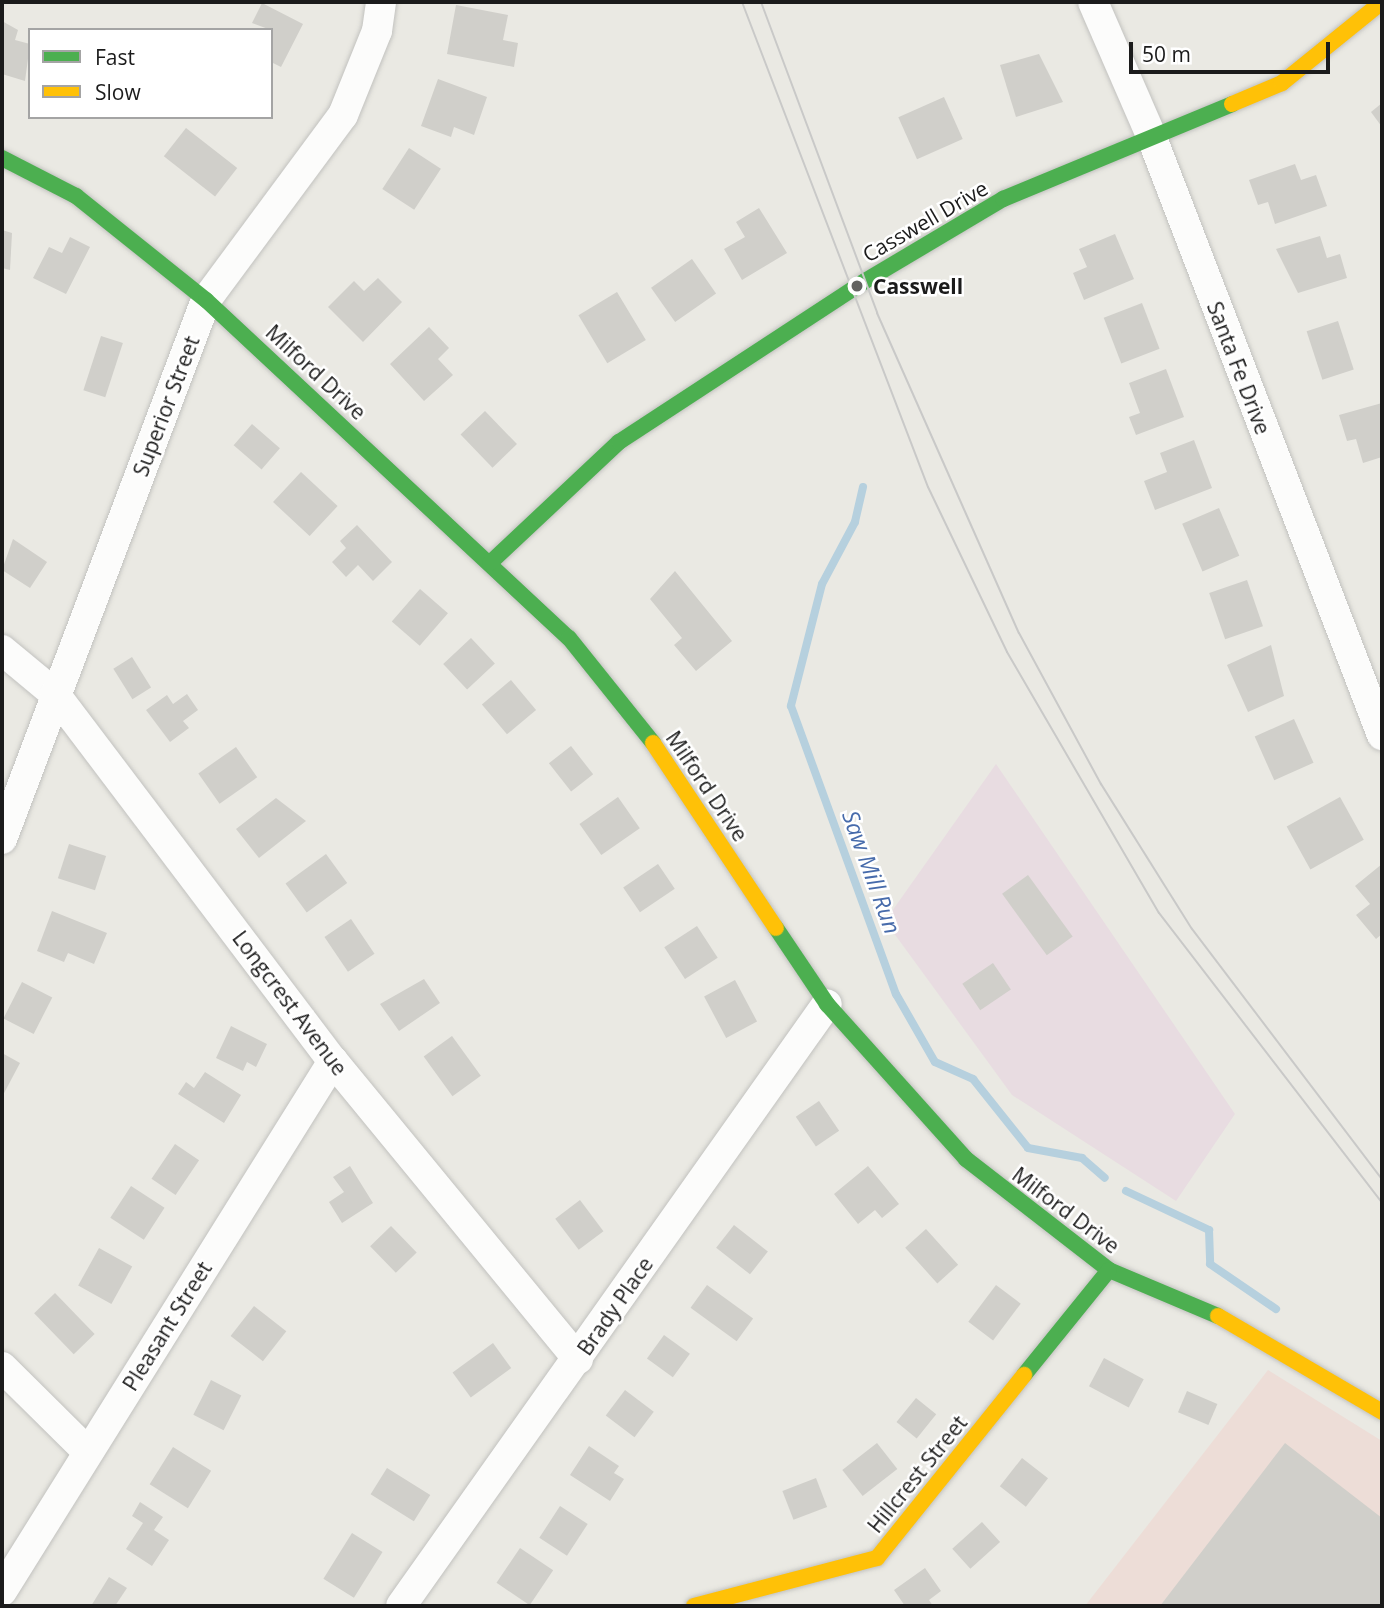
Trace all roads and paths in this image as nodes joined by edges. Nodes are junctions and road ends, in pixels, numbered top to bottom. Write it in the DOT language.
graph roads {
  1 [pos="381,2"];
  2 [pos="1093,2"];
  3 [pos="1382,2"];
  4 [pos="1152,138"];
  5 [pos="2,158"];
  6 [pos="206,300"];
  7 [pos="491,563"];
  8 [pos="2,650"];
  9 [pos="1373,690"];
  10 [pos="55,694"];
  11 [pos="1382,736"];
  12 [pos="2,839"];
  13 [pos="827,1004"];
  14 [pos="333,1061"];
  15 [pos="1109,1270"];
  16 [pos="578,1359"];
  17 [pos="2,1367"];
  18 [pos="1382,1412"];
  19 [pos="88,1452"];
  20 [pos="2,1591"];
  21 [pos="401,1606"];
  22 [pos="694,1606"];
  1 -- 6 [label="street, Superior Street"];
  2 -- 4 [label="street, Santa Fe Drive"];
  3 -- 4 [label="street, Casswell Drive"];
  4 -- 7 [label="street, Casswell Drive"];
  4 -- 9 [label="street, Santa Fe Drive"];
  5 -- 6 [label="street, Milford Drive"];
  6 -- 7 [label="street, Milford Drive"];
  6 -- 10 [label="street, Superior Street"];
  7 -- 13 [label="street, Milford Drive"];
  8 -- 10 [label="street, Longcrest Avenue"];
  9 -- 11 [label="street, Santa Fe Drive"];
  10 -- 12 [label="street, Superior Street"];
  10 -- 14 [label="street, Longcrest Avenue"];
  13 -- 15 [label="street, Milford Drive"];
  13 -- 16 [label="street, Brady Place"];
  14 -- 16 [label="street, Longcrest Avenue"];
  14 -- 19 [label="street, Pleasant Street"];
  15 -- 18 [label="street, Milford Drive"];
  15 -- 22 [label="street, Hillcrest Street"];
  16 -- 21 [label="street, Brady Place"];
  17 -- 19 [label="street"];
  19 -- 20 [label="street, Pleasant Street"];
}
